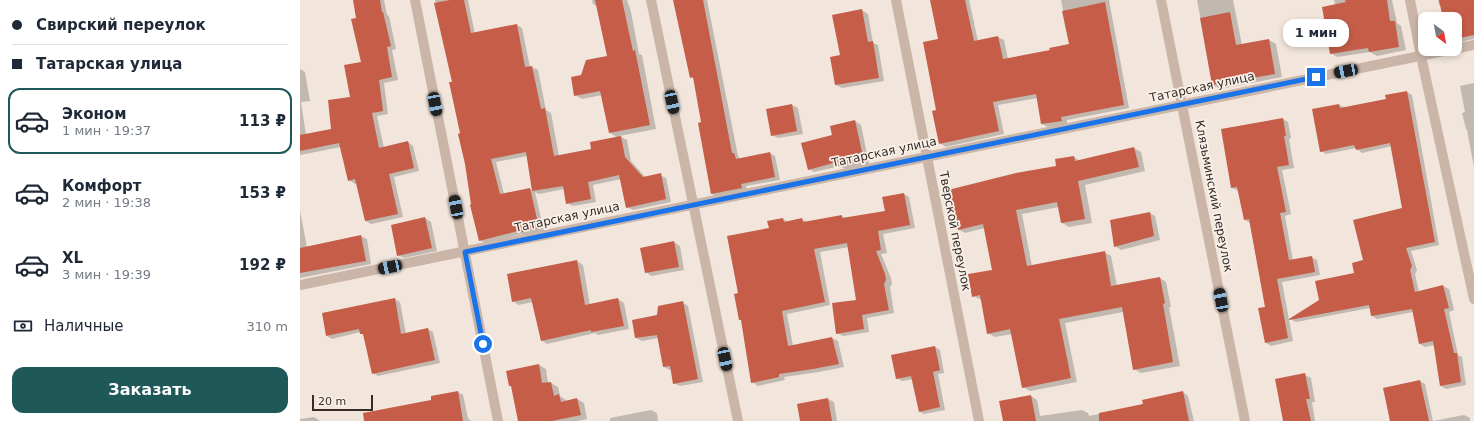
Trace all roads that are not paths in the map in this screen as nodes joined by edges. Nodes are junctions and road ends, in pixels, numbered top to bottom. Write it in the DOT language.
graph roads {
  1 [pos="415,0"];
  2 [pos="651,0"];
  3 [pos="896,0"];
  4 [pos="1161,0"];
  5 [pos="1410,0"];
  6 [pos="1418,41"];
  7 [pos="1474,46"];
  8 [pos="1462,48"];
  9 [pos="1421,56"];
  10 [pos="1182,104"];
  11 [pos="927,157"];
  12 [pos="694,205"];
  13 [pos="465,252"];
  14 [pos="300,285"];
  15 [pos="1474,298"];
  16 [pos="498,421"];
  17 [pos="738,421"];
  18 [pos="979,421"];
  19 [pos="1246,421"];
  1 -- 13 [label="street"];
  2 -- 12 [label="street"];
  3 -- 11 [label="street, Тверской переулок"];
  4 -- 10 [label="street, Клязьминский переулок"];
  5 -- 6 [label="street"];
  7 -- 8 [label="street, Татарская улица"];
  9 -- 10 [label="street, Татарская улица"];
  9 -- 15 [label="street"];
  10 -- 11 [label="street, Татарская улица"];
  10 -- 19 [label="street, Клязьминский переулок"];
  11 -- 12 [label="street, Татарская улица"];
  11 -- 18 [label="street, Тверской переулок"];
  12 -- 13 [label="street, Татарская улица"];
  12 -- 17 [label="street"];
  13 -- 14 [label="street, Татарская улица"];
  13 -- 16 [label="street"];
}
